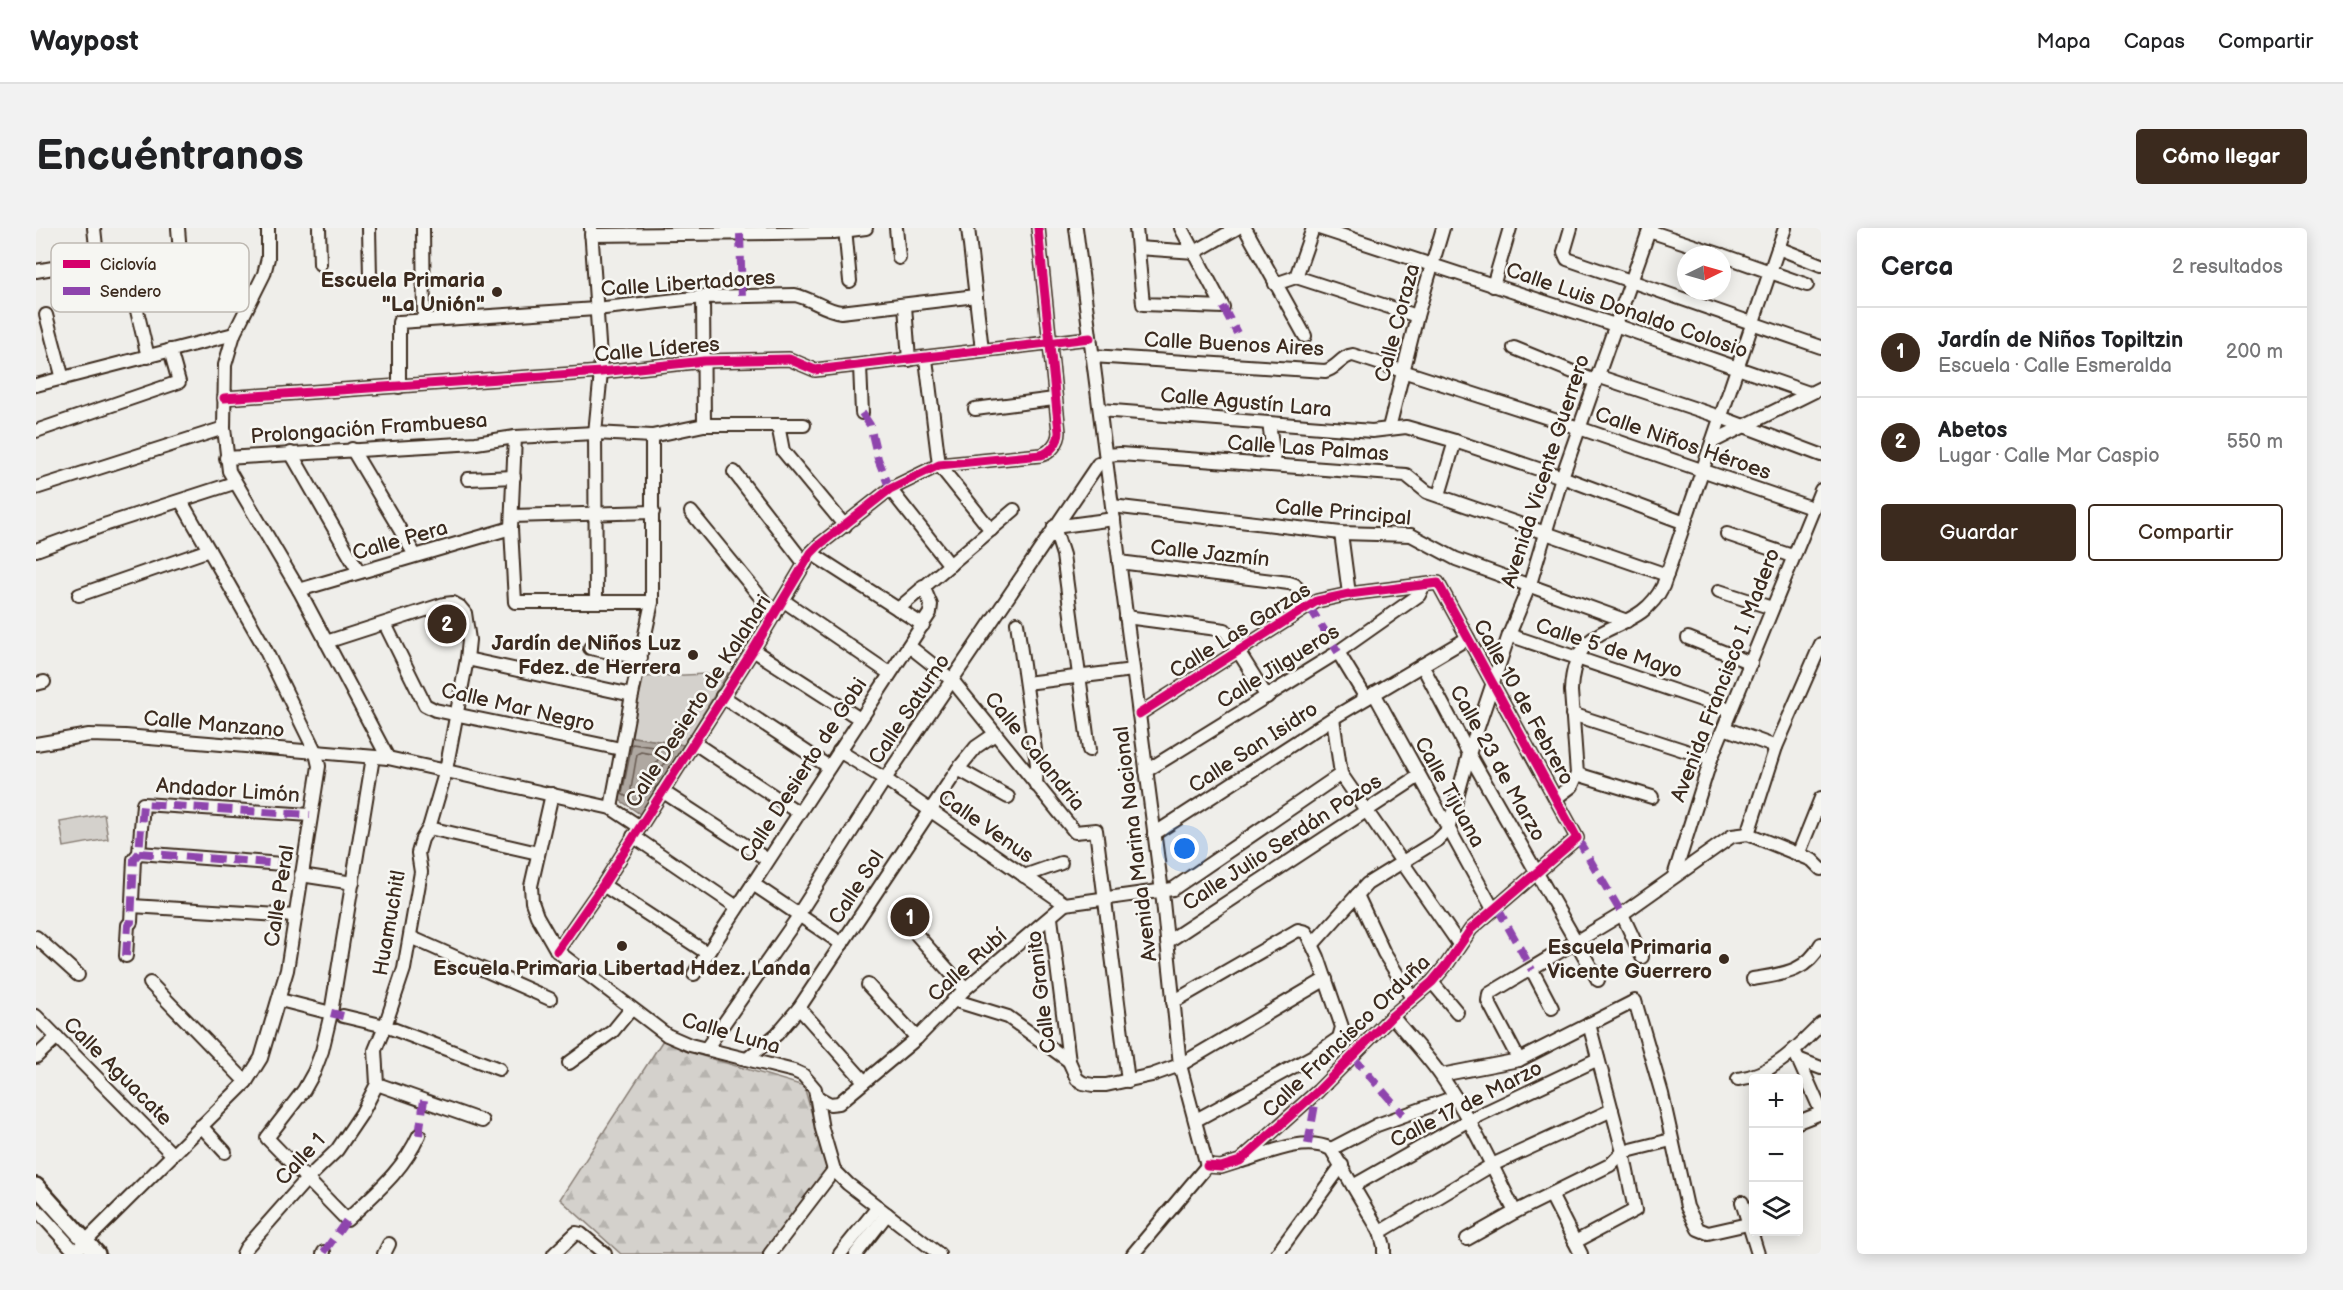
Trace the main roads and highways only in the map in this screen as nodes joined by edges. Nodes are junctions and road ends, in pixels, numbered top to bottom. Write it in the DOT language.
graph roads {
  1 [pos="36,1186"];
  2 [pos="79,1249"];
  3 [pos="97,1254"];
  1 -- 2 [label="main road"];
  2 -- 3 [label="main road"];
}
